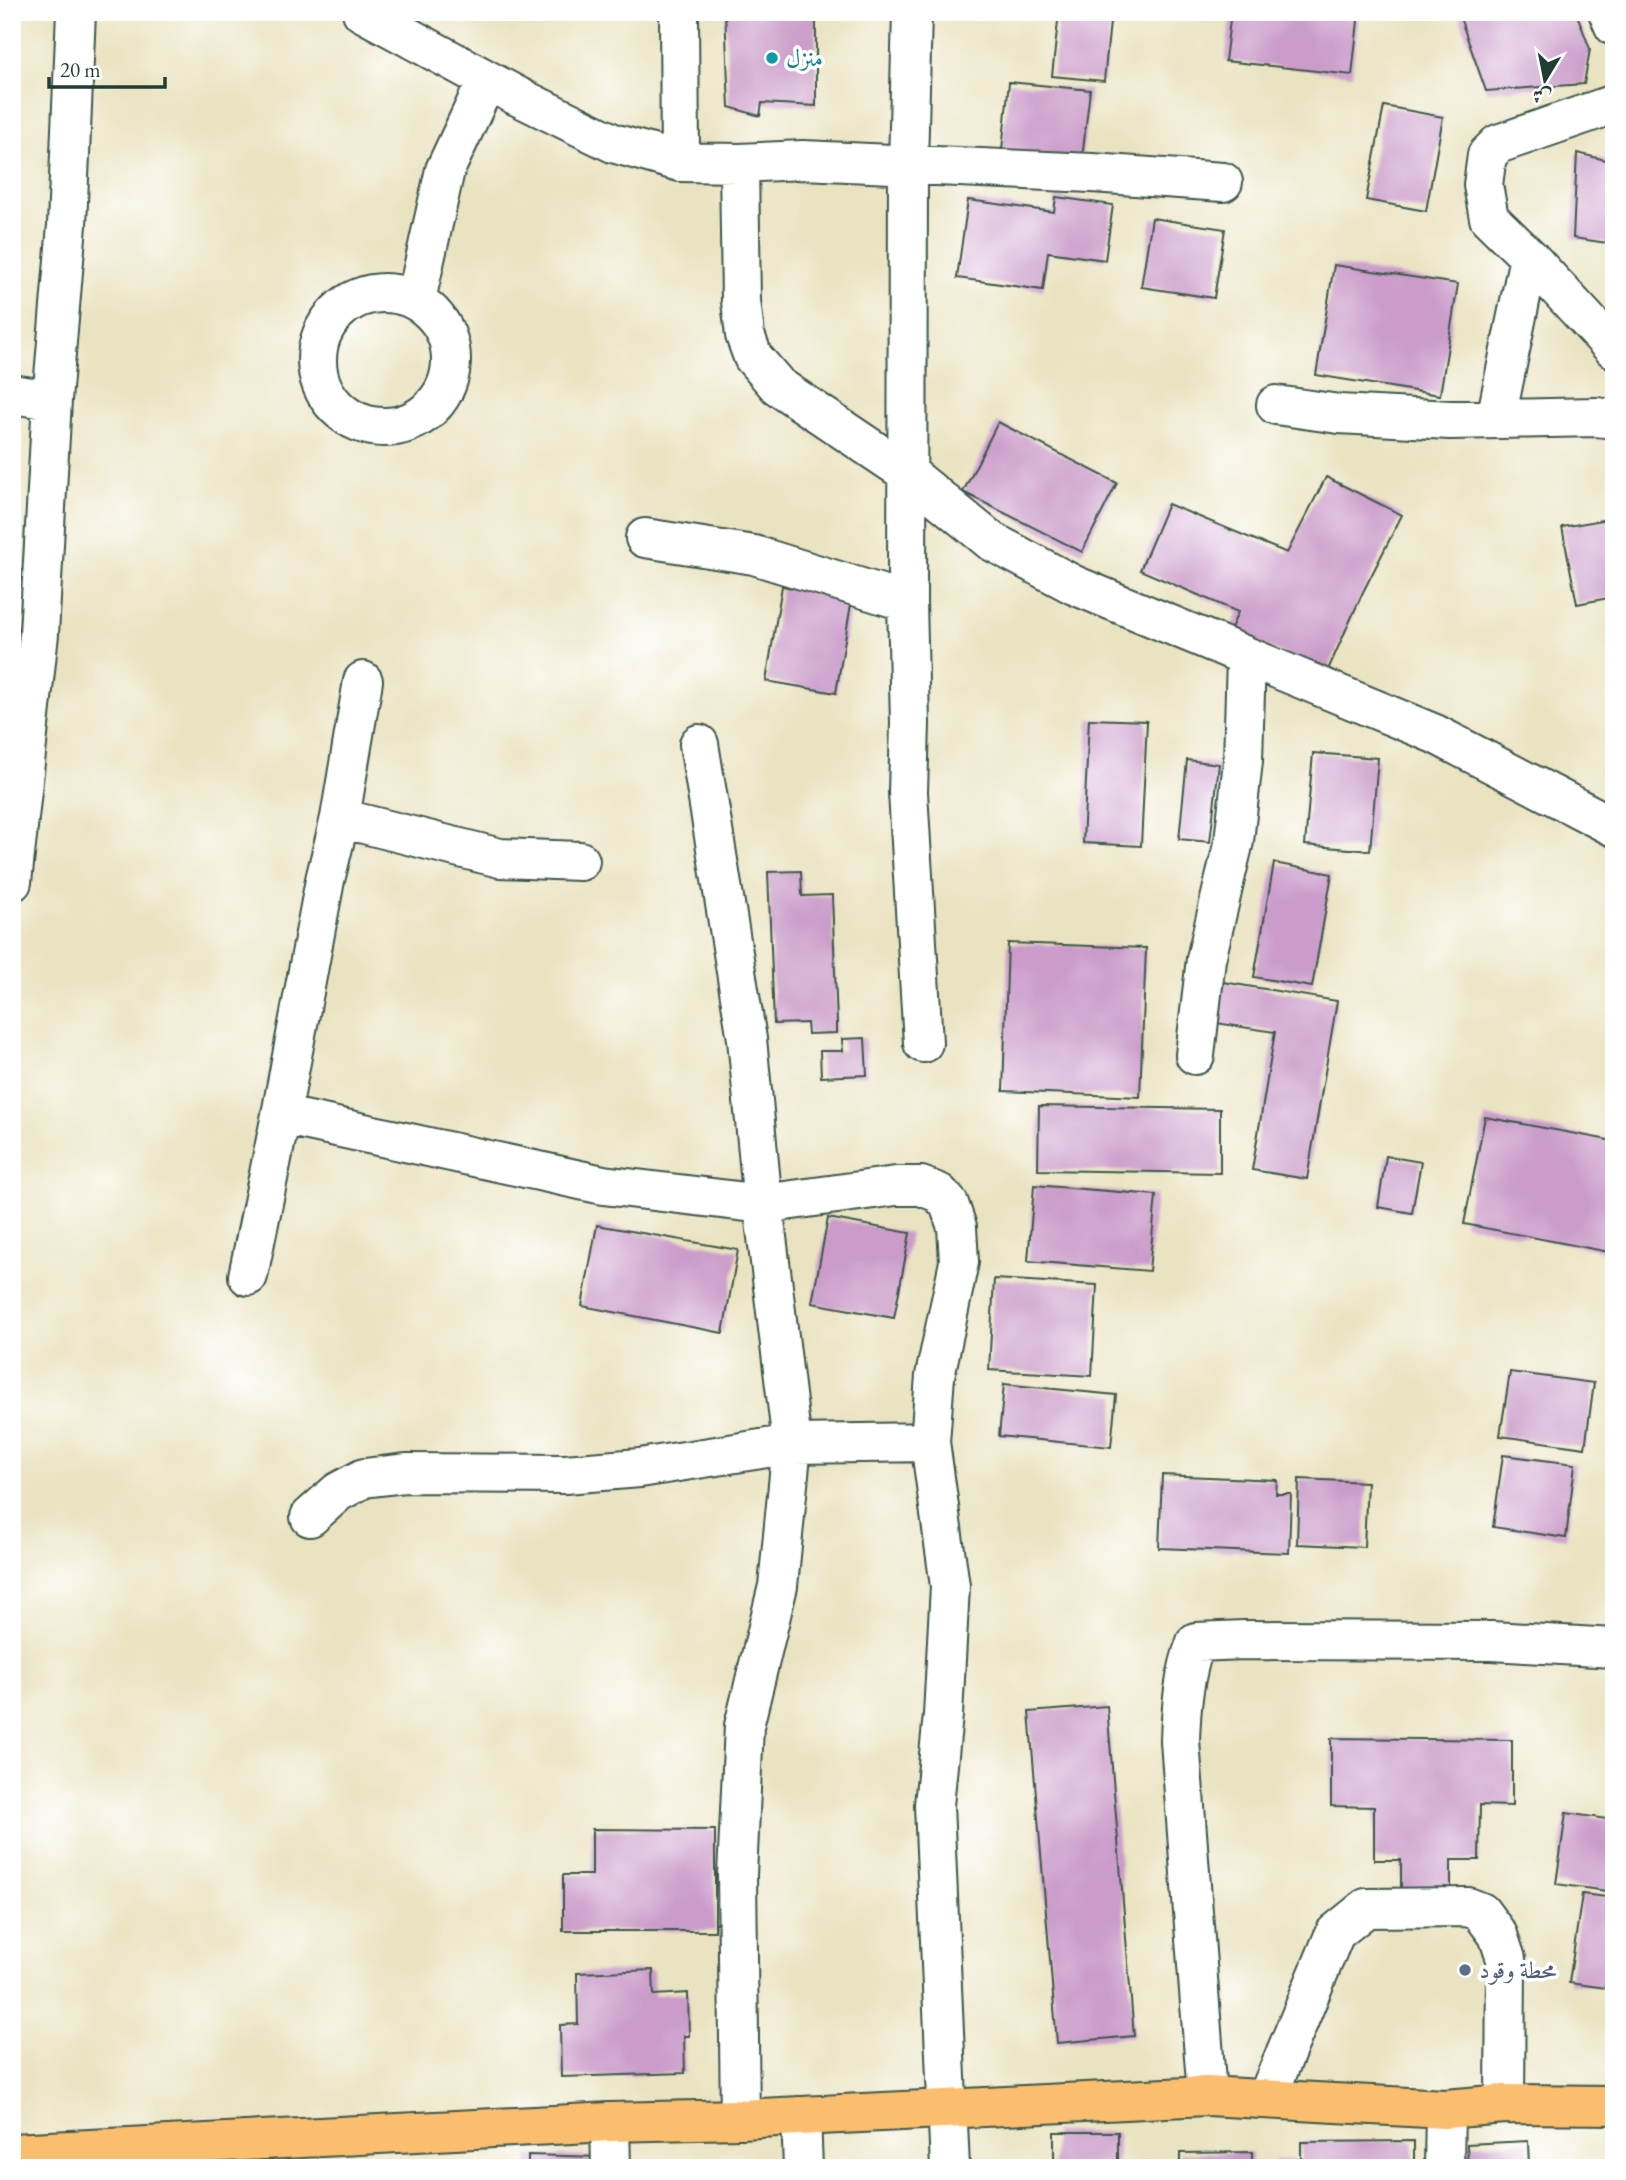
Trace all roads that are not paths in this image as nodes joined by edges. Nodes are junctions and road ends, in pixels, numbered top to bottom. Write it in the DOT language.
graph roads {
  1 [pos="76,12"];
  2 [pos="362,12"];
  3 [pos="679,12"];
  4 [pos="912,12"];
  5 [pos="1608,12"];
  6 [pos="1614,26"];
  7 [pos="487,80"];
  8 [pos="1614,104"];
  9 [pos="680,162"];
  10 [pos="739,163"];
  11 [pos="908,165"];
  12 [pos="1223,182"];
  13 [pos="1529,257"];
  14 [pos="416,300"];
  15 [pos="1614,349"];
  16 [pos="12,394"];
  17 [pos="52,400"];
  18 [pos="1276,405"];
  19 [pos="1496,419"];
  20 [pos="1614,419"];
  21 [pos="909,474"];
  22 [pos="645,538"];
  23 [pos="907,602"];
  24 [pos="1245,657"];
  25 [pos="363,681"];
  26 [pos="699,744"];
  27 [pos="340,818"];
  28 [pos="1614,827"];
  29 [pos="580,861"];
  30 [pos="12,882"];
  31 [pos="923,1044"];
  32 [pos="1195,1055"];
  33 [pos="281,1115"];
  34 [pos="763,1204"];
  35 [pos="247,1276"];
  36 [pos="930,1442"];
  37 [pos="792,1444"];
  38 [pos="310,1517"];
  39 [pos="1614,1648"];
  40 [pos="1206,2096"];
  41 [pos="1267,2098"];
  42 [pos="1506,2105"];
  43 [pos="1614,2105"];
  44 [pos="949,2109"];
  45 [pos="1445,2109"];
  46 [pos="801,2116"];
  47 [pos="740,2119"];
  48 [pos="610,2122"];
  49 [pos="12,2153"];
  50 [pos="611,2168"];
  51 [pos="803,2168"];
  52 [pos="950,2168"];
  53 [pos="1444,2168"];
  1 -- 17 [label="street"];
  2 -- 7 [label="street"];
  3 -- 9 [label="street"];
  4 -- 11 [label="street"];
  5 -- 6 [label="street"];
  7 -- 9 [label="street"];
  7 -- 14 [label="street"];
  8 -- 13 [label="street"];
  9 -- 10 [label="street"];
  10 -- 11 [label="street"];
  10 -- 21 [label="street"];
  11 -- 12 [label="street"];
  11 -- 21 [label="street"];
  13 -- 15 [label="street"];
  13 -- 19 [label="street"];
  16 -- 17 [label="street"];
  17 -- 30 [label="street"];
  18 -- 19 [label="street"];
  19 -- 20 [label="street"];
  21 -- 23 [label="street"];
  21 -- 24 [label="street"];
  22 -- 23 [label="street"];
  23 -- 31 [label="street"];
  24 -- 28 [label="street"];
  24 -- 32 [label="street"];
  25 -- 27 [label="street"];
  26 -- 34 [label="street"];
  27 -- 29 [label="street"];
  27 -- 33 [label="street"];
  33 -- 34 [label="street"];
  33 -- 35 [label="street"];
  34 -- 36 [label="street"];
  34 -- 37 [label="street"];
  36 -- 37 [label="street"];
  36 -- 44 [label="street"];
  37 -- 38 [label="street"];
  37 -- 47 [label="street"];
  39 -- 40 [label="street"];
  40 -- 41 [label="main road"];
  40 -- 44 [label="main road"];
  41 -- 42 [label="street"];
  41 -- 45 [label="main road"];
  42 -- 43 [label="main road"];
  42 -- 45 [label="main road"];
  44 -- 46 [label="main road"];
  44 -- 52 [label="street"];
  45 -- 53 [label="street"];
  46 -- 47 [label="main road"];
  46 -- 51 [label="street"];
  47 -- 48 [label="main road"];
  48 -- 49 [label="main road"];
  48 -- 50 [label="street"];
}
